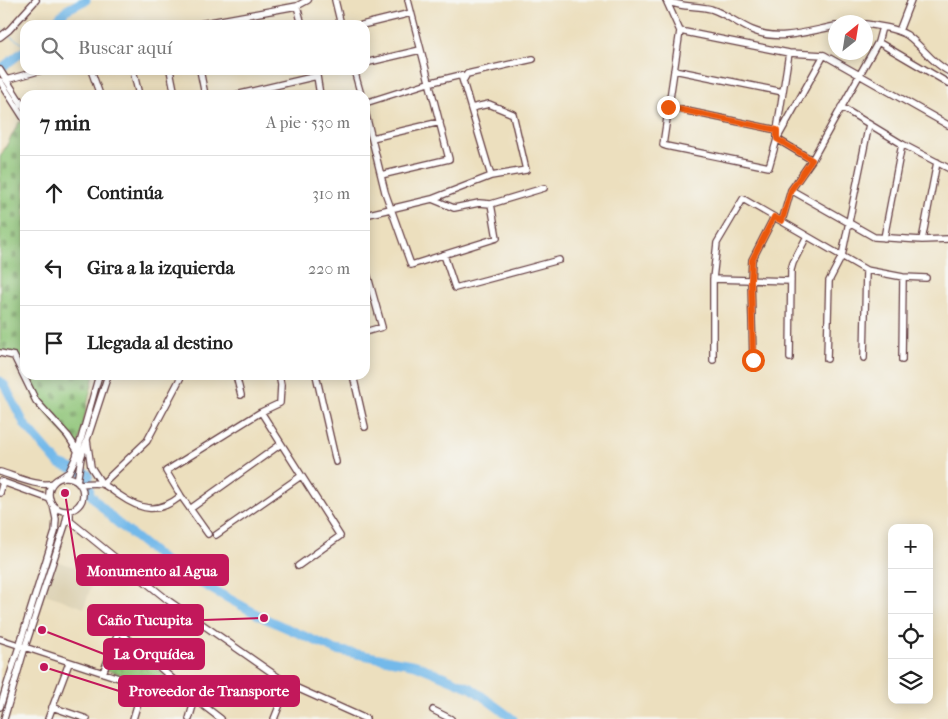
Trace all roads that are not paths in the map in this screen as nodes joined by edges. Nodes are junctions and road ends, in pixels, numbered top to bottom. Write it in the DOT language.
graph roads {
  1 [pos="36,0"];
  2 [pos="308,0"];
  3 [pos="335,0"];
  4 [pos="408,0"];
  5 [pos="666,0"];
  6 [pos="911,0"];
  7 [pos="297,6"];
  8 [pos="411,13"];
  9 [pos="221,20"];
  10 [pos="301,20"];
  11 [pos="340,20"];
  12 [pos="370,23"];
  13 [pos="873,25"];
  14 [pos="828,27"];
  15 [pos="882,27"];
  16 [pos="900,31"];
  17 [pos="680,32"];
  18 [pos="0,37"];
  19 [pos="878,42"];
  20 [pos="420,50"];
  21 [pos="789,53"];
  22 [pos="824,55"];
  23 [pos="533,59"];
  24 [pos="370,62"];
  25 [pos="674,70"];
  26 [pos="948,71"];
  27 [pos="20,73"];
  28 [pos="93,75"];
  29 [pos="135,75"];
  30 [pos="171,75"];
  31 [pos="203,75"];
  32 [pos="309,75"];
  33 [pos="316,75"];
  34 [pos="355,75"];
  35 [pos="858,75"];
  36 [pos="2,76"];
  37 [pos="463,81"];
  38 [pos="428,83"];
  39 [pos="948,83"];
  40 [pos="98,90"];
  41 [pos="138,90"];
  42 [pos="174,90"];
  43 [pos="204,90"];
  44 [pos="254,90"];
  45 [pos="319,90"];
  46 [pos="360,90"];
  47 [pos="783,92"];
  48 [pos="370,101"];
  49 [pos="20,103"];
  50 [pos="668,107"];
  51 [pos="841,107"];
  52 [pos="471,108"];
  53 [pos="20,110"];
  54 [pos="440,122"];
  55 [pos="868,124"];
  56 [pos="948,126"];
  57 [pos="370,130"];
  58 [pos="777,130"];
  59 [pos="372,138"];
  60 [pos="777,139"];
  61 [pos="902,144"];
  62 [pos="812,160"];
  63 [pos="937,162"];
  64 [pos="948,168"];
  65 [pos="381,175"];
  66 [pos="491,176"];
  67 [pos="544,188"];
  68 [pos="791,190"];
  69 [pos="432,199"];
  70 [pos="491,204"];
  71 [pos="391,209"];
  72 [pos="370,215"];
  73 [pos="774,217"];
  74 [pos="782,221"];
  75 [pos="850,223"];
  76 [pos="808,236"];
  77 [pos="884,238"];
  78 [pos="948,239"];
  79 [pos="922,240"];
  80 [pos="444,255"];
  81 [pos="842,256"];
  82 [pos="559,260"];
  83 [pos="866,270"];
  84 [pos="903,277"];
  85 [pos="926,278"];
  86 [pos="713,279"];
  87 [pos="751,280"];
  88 [pos="790,281"];
  89 [pos="370,284"];
  90 [pos="370,331"];
  91 [pos="0,353"];
  92 [pos="790,358"];
  93 [pos="864,358"];
  94 [pos="827,359"];
  95 [pos="713,360"];
  96 [pos="753,360"];
  97 [pos="902,360"];
  98 [pos="20,368"];
  99 [pos="26,380"];
  100 [pos="98,380"];
  101 [pos="106,380"];
  102 [pos="179,380"];
  103 [pos="237,380"];
  104 [pos="280,380"];
  105 [pos="317,380"];
  106 [pos="354,380"];
  107 [pos="241,395"];
  108 [pos="261,412"];
  109 [pos="365,427"];
  110 [pos="87,440"];
  111 [pos="281,444"];
  112 [pos="77,450"];
  113 [pos="336,462"];
  114 [pos="76,464"];
  115 [pos="0,472"];
  116 [pos="302,476"];
  117 [pos="2,481"];
  118 [pos="56,481"];
  119 [pos="78,483"];
  120 [pos="102,484"];
  121 [pos="0,493"];
  122 [pos="180,496"];
  123 [pos="50,499"];
  124 [pos="53,505"];
  125 [pos="190,509"];
  126 [pos="69,510"];
  127 [pos="208,534"];
  128 [pos="216,535"];
  129 [pos="298,566"];
  130 [pos="0,639"];
  131 [pos="22,646"];
  132 [pos="69,662"];
  133 [pos="102,673"];
  134 [pos="0,680"];
  135 [pos="7,682"];
  136 [pos="288,684"];
  137 [pos="143,686"];
  138 [pos="195,699"];
  139 [pos="52,707"];
  140 [pos="0,708"];
  141 [pos="434,710"];
  142 [pos="4,719"];
  143 [pos="48,719"];
  144 [pos="87,719"];
  145 [pos="133,719"];
  146 [pos="190,719"];
  147 [pos="222,719"];
  148 [pos="274,719"];
  149 [pos="366,719"];
  150 [pos="451,719"];
  1 -- 18 [label="street"];
  2 -- 7 [label="street"];
  3 -- 11 [label="street"];
  4 -- 8 [label="street"];
  5 -- 14 [label="street"];
  5 -- 17 [label="street"];
  6 -- 16 [label="street"];
  7 -- 9 [label="street"];
  7 -- 10 [label="street"];
  8 -- 12 [label="street"];
  8 -- 20 [label="street"];
  13 -- 15 [label="street"];
  15 -- 16 [label="street"];
  15 -- 19 [label="street"];
  16 -- 26 [label="street"];
  17 -- 21 [label="street"];
  17 -- 25 [label="street"];
  19 -- 35 [label="street"];
  19 -- 39 [label="street"];
  20 -- 24 [label="street"];
  20 -- 38 [label="street"];
  21 -- 22 [label="street"];
  21 -- 47 [label="street"];
  22 -- 35 [label="street"];
  22 -- 60 [label="street"];
  23 -- 37 [label="street"];
  25 -- 47 [label="street"];
  25 -- 50 [label="street"];
  27 -- 36 [label="street"];
  28 -- 40 [label="street"];
  29 -- 41 [label="street"];
  30 -- 42 [label="street"];
  31 -- 43 [label="street"];
  32 -- 44 [label="street"];
  33 -- 45 [label="street"];
  34 -- 46 [label="street"];
  35 -- 51 [label="street"];
  35 -- 56 [label="street"];
  36 -- 49 [label="street"];
  36 -- 53 [label="street"];
  37 -- 38 [label="street"];
  37 -- 52 [label="street"];
  38 -- 48 [label="street"];
  38 -- 54 [label="street"];
  47 -- 58 [label="street"];
  50 -- 58 [label="street"];
  50 -- 60 [label="street"];
  51 -- 55 [label="street"];
  51 -- 62 [label="street"];
  52 -- 66 [label="street"];
  52 -- 66 [label="street"];
  54 -- 59 [label="street"];
  54 -- 65 [label="street"];
  55 -- 61 [label="street"];
  55 -- 75 [label="street"];
  57 -- 59 [label="street"];
  58 -- 60 [label="street"];
  59 -- 65 [label="street"];
  60 -- 62 [label="street"];
  61 -- 63 [label="street"];
  61 -- 77 [label="street"];
  62 -- 68 [label="street"];
  63 -- 64 [label="street"];
  63 -- 79 [label="street"];
  65 -- 71 [label="street"];
  66 -- 69 [label="street"];
  67 -- 70 [label="street"];
  68 -- 74 [label="street"];
  68 -- 75 [label="street"];
  69 -- 70 [label="street"];
  69 -- 71 [label="street"];
  70 -- 80 [label="street"];
  71 -- 72 [label="street"];
  71 -- 80 [label="street"];
  73 -- 74 [label="street"];
  73 -- 86 [label="street"];
  73 -- 87 [label="street"];
  74 -- 76 [label="street"];
  75 -- 77 [label="street"];
  75 -- 81 [label="street"];
  76 -- 81 [label="street"];
  76 -- 88 [label="street"];
  77 -- 79 [label="street"];
  78 -- 79 [label="street"];
  80 -- 82 [label="street"];
  81 -- 83 [label="street"];
  81 -- 94 [label="street"];
  83 -- 84 [label="street"];
  83 -- 93 [label="street"];
  84 -- 85 [label="street"];
  84 -- 97 [label="street"];
  86 -- 87 [label="street"];
  86 -- 95 [label="street"];
  87 -- 88 [label="street"];
  87 -- 96 [label="street"];
  88 -- 92 [label="street"];
  89 -- 90 [label="street"];
  91 -- 98 [label="street"];
  99 -- 112 [label="street"];
  100 -- 112 [label="street"];
  101 -- 110 [label="street"];
  102 -- 120 [label="street"];
  103 -- 107 [label="street"];
  104 -- 108 [label="street"];
  105 -- 113 [label="street"];
  106 -- 109 [label="street"];
  108 -- 111 [label="street"];
  108 -- 122 [label="street"];
  110 -- 114 [label="street"];
  110 -- 120 [label="street"];
  111 -- 116 [label="street"];
  111 -- 125 [label="street"];
  112 -- 114 [label="street"];
  114 -- 118 [label="street"];
  114 -- 119 [label="street"];
  115 -- 118 [label="street"];
  116 -- 128 [label="street"];
  116 -- 129 [label="street"];
  117 -- 121 [label="street"];
  117 -- 123 [label="street"];
  118 -- 119 [label="street"];
  118 -- 123 [label="street"];
  119 -- 120 [label="street"];
  119 -- 126 [label="street"];
  120 -- 122 [label="street"];
  122 -- 125 [label="street"];
  123 -- 124 [label="street"];
  124 -- 126 [label="street"];
  124 -- 131 [label="street"];
  125 -- 127 [label="street"];
  126 -- 131 [label="street"];
  126 -- 136 [label="street"];
  130 -- 131 [label="street"];
  131 -- 132 [label="street"];
  131 -- 135 [label="street"];
  131 -- 142 [label="street"];
  132 -- 133 [label="street"];
  132 -- 139 [label="street"];
  133 -- 137 [label="street"];
  133 -- 138 [label="street"];
  134 -- 135 [label="street"];
  135 -- 140 [label="street"];
  136 -- 148 [label="street"];
  136 -- 149 [label="street"];
  137 -- 138 [label="street"];
  137 -- 145 [label="street"];
  138 -- 146 [label="street"];
  138 -- 147 [label="street"];
  139 -- 143 [label="street"];
  139 -- 144 [label="street"];
  141 -- 150 [label="street"];
}
